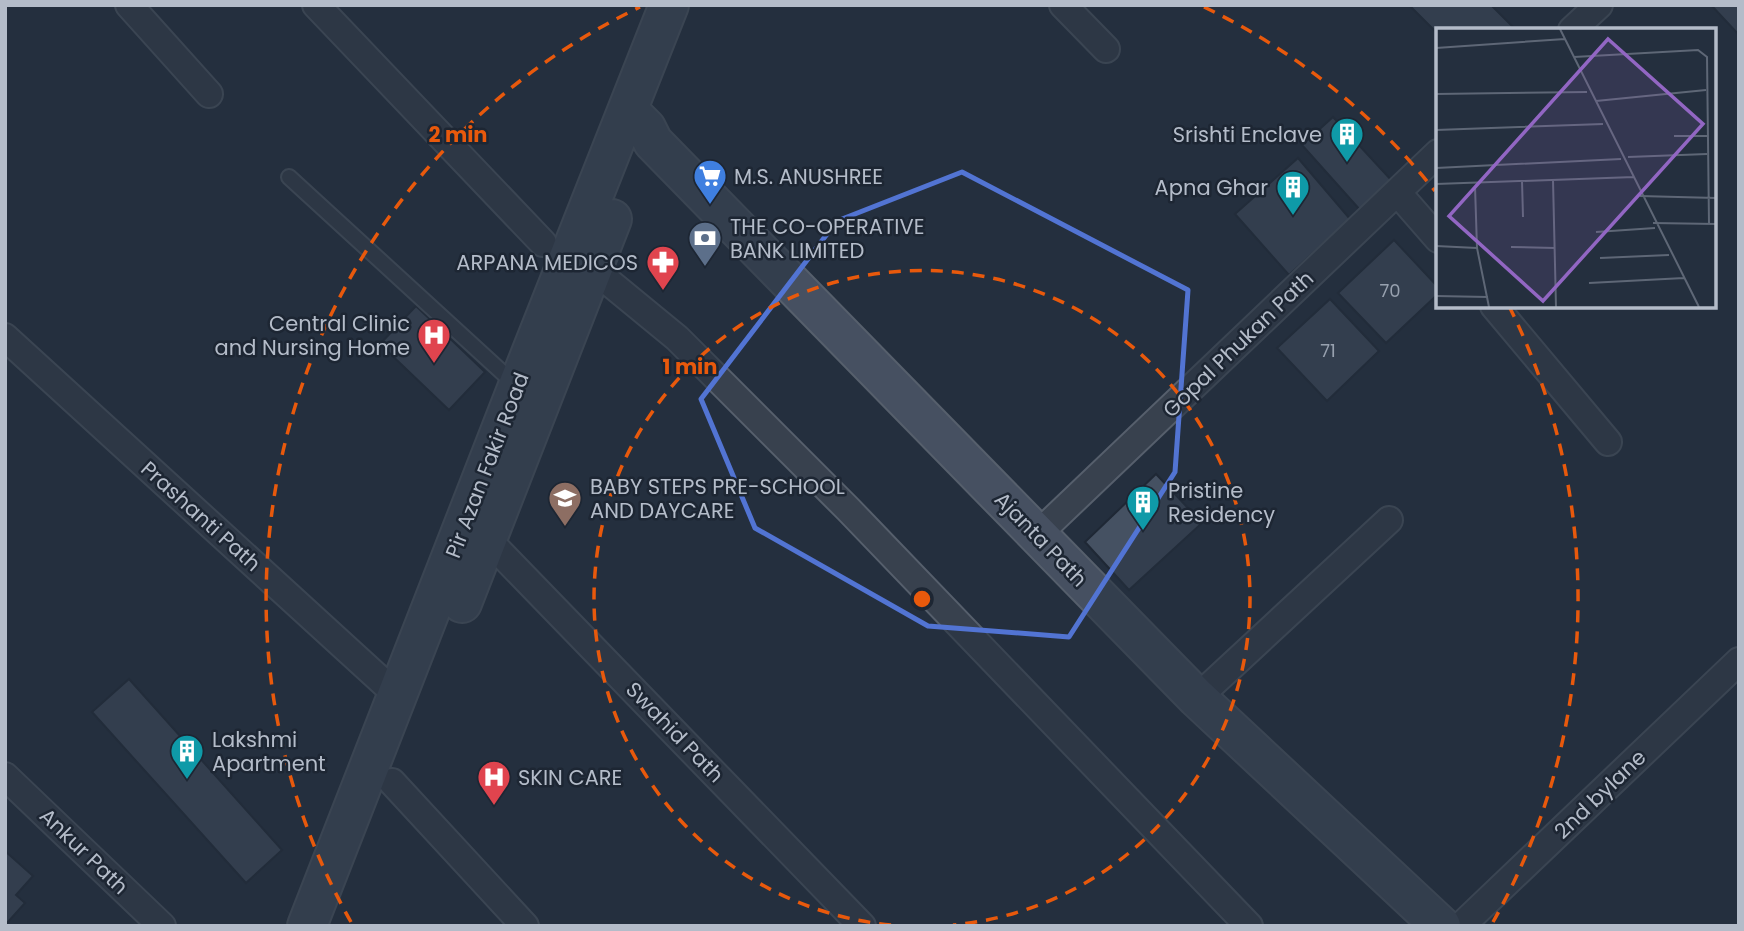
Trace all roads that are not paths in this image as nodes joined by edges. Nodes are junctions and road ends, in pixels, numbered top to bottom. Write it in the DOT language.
graph roads {
  1 [pos="129,5"];
  2 [pos="316,5"];
  3 [pos="669,5"];
  4 [pos="695,5"];
  5 [pos="1063,5"];
  6 [pos="1599,5"];
  7 [pos="1574,28"];
  8 [pos="1107,49"];
  9 [pos="209,94"];
  10 [pos="642,126"];
  11 [pos="1436,155"];
  12 [pos="289,177"];
  13 [pos="1397,192"];
  14 [pos="1436,237"];
  15 [pos="543,243"];
  16 [pos="593,269"];
  17 [pos="1496,308"];
  18 [pos="5,337"];
  19 [pos="518,386"];
  20 [pos="1608,442"];
  21 [pos="1389,520"];
  22 [pos="1037,535"];
  23 [pos="487,539"];
  24 [pos="1739,661"];
  25 [pos="397,695"];
  26 [pos="1197,698"];
  27 [pos="5,776"];
  28 [pos="392,782"];
  29 [pos="162,926"];
  30 [pos="307,926"];
  31 [pos="335,926"];
  32 [pos="525,926"];
  33 [pos="862,926"];
  34 [pos="1250,926"];
  35 [pos="1441,926"];
  36 [pos="1461,926"];
  1 -- 9 [label="street"];
  2 -- 15 [label="street"];
  3 -- 10 [label="main road, Pir Azan Fakir Road"];
  4 -- 10 [label="main road, Pir Azan Fakir Road"];
  5 -- 8 [label="street"];
  6 -- 7 [label="street"];
  10 -- 16 [label="main road, Pir Azan Fakir Road"];
  10 -- 19 [label="main road, Pir Azan Fakir Road"];
  10 -- 22 [label="main road, Ajanta Path"];
  11 -- 13 [label="street, Gopal Phukan Path"];
  12 -- 19 [label="lane"];
  13 -- 14 [label="street"];
  13 -- 22 [label="street, Gopal Phukan Path"];
  16 -- 23 [label="main road, Pir Azan Fakir Road"];
  16 -- 34 [label="street"];
  17 -- 20 [label="street"];
  18 -- 25 [label="street, Prashanti Path"];
  19 -- 25 [label="main road, Pir Azan Fakir Road"];
  21 -- 26 [label="street"];
  22 -- 26 [label="main road, Ajanta Path"];
  23 -- 28 [label="main road, Pir Azan Fakir Road"];
  23 -- 33 [label="street, Swahid Path"];
  24 -- 36 [label="street, 2nd bylane"];
  25 -- 30 [label="main road, Pir Azan Fakir Road"];
  26 -- 35 [label="main road, Ajanta Path"];
  27 -- 29 [label="street, Ankur Path"];
  28 -- 31 [label="main road, Pir Azan Fakir Road"];
  28 -- 32 [label="street"];
}
